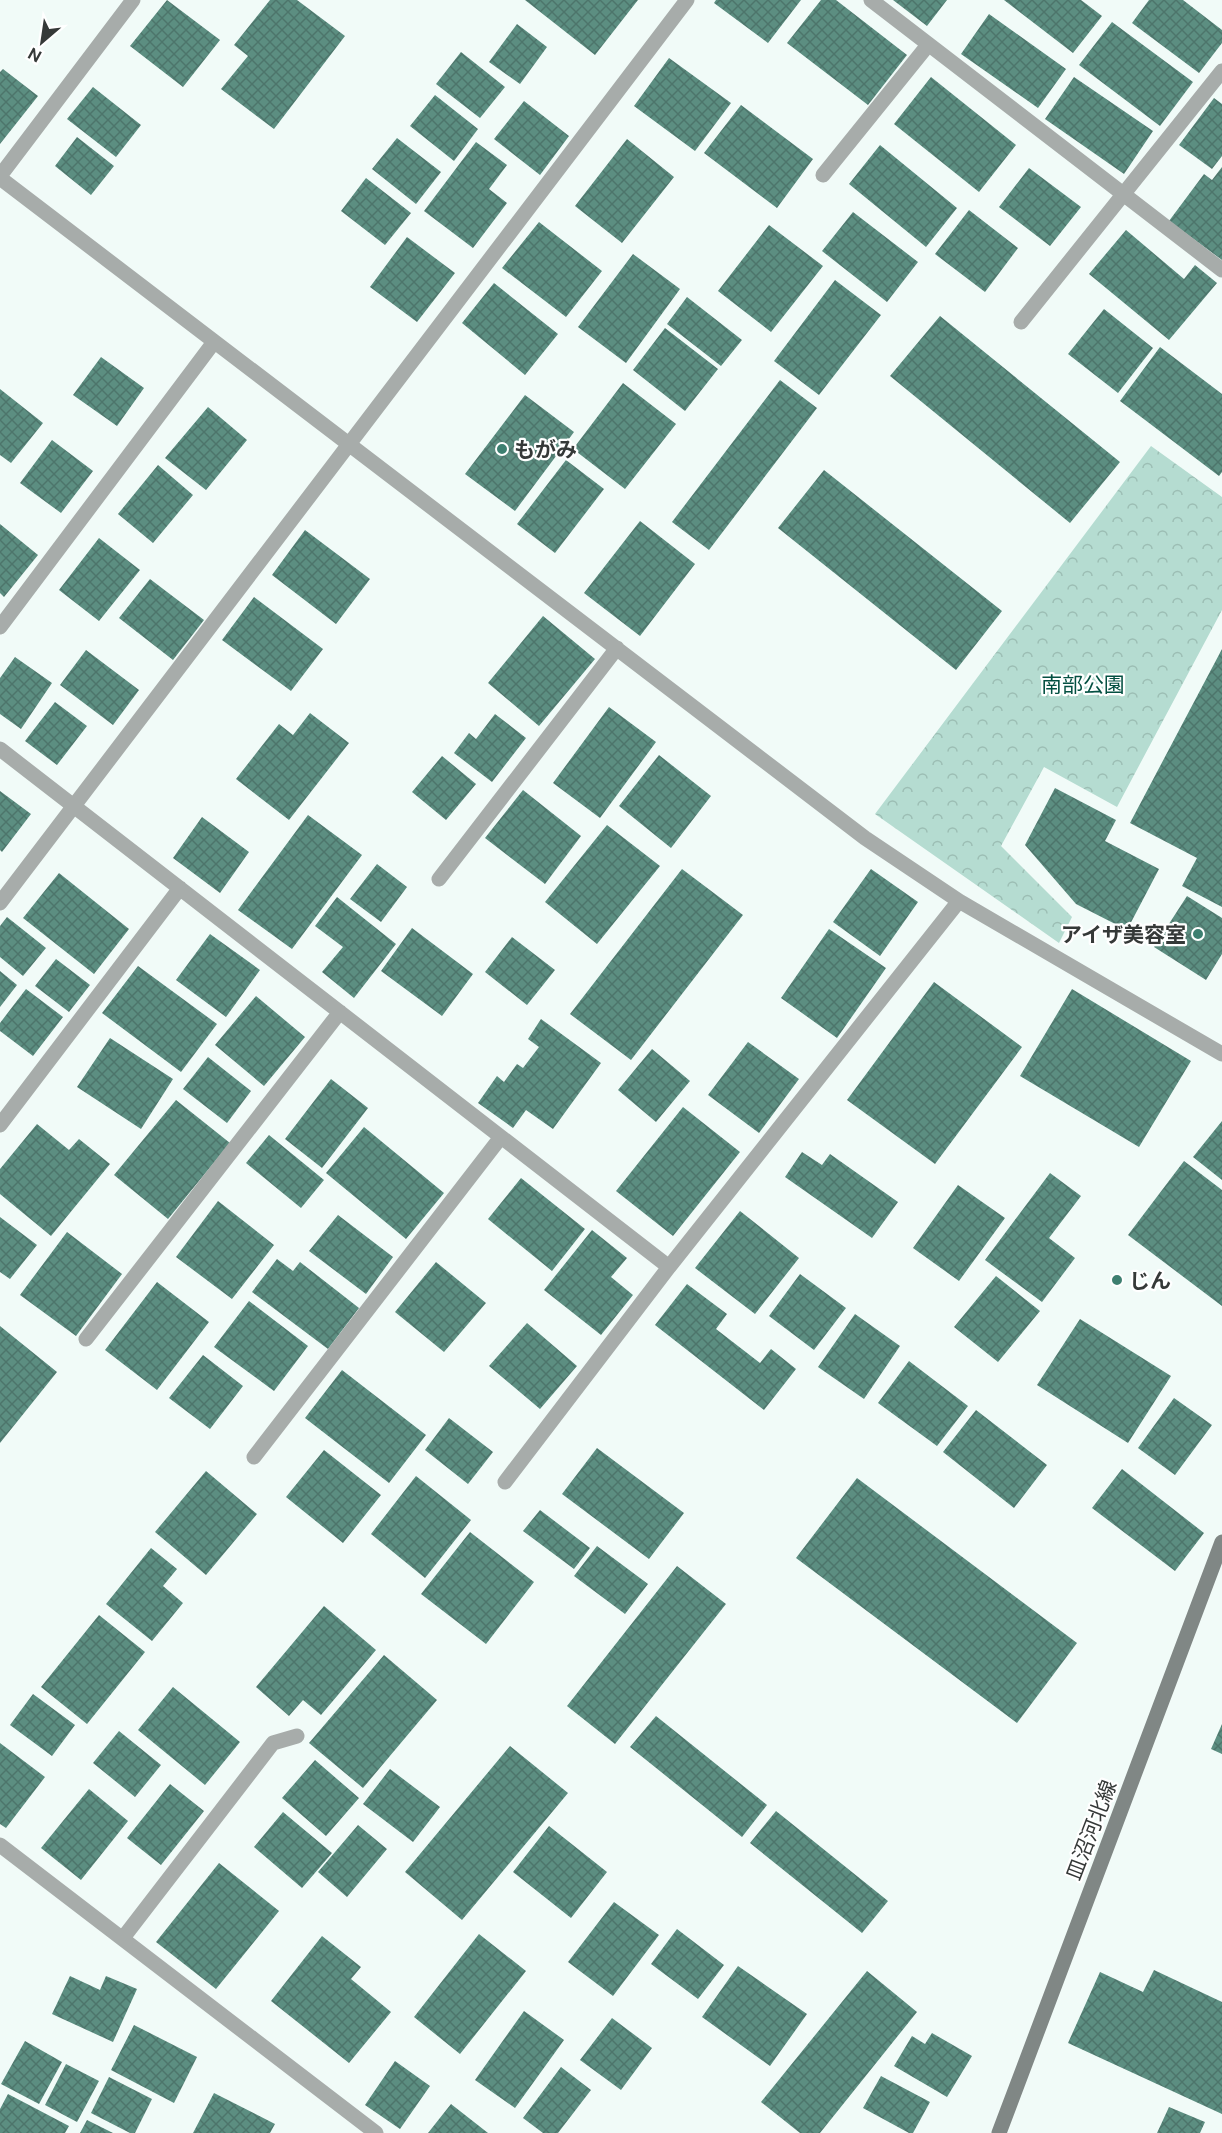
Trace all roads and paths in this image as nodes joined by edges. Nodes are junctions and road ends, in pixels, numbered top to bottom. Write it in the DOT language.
graph roads {
  1 [pos="133,0"];
  2 [pos="687,0"];
  3 [pos="871,0"];
  4 [pos="928,45"];
  5 [pos="1222,71"];
  6 [pos="823,175"];
  7 [pos="0,177"];
  8 [pos="1124,195"];
  9 [pos="1222,270"];
  10 [pos="1021,322"];
  11 [pos="214,342"];
  12 [pos="348,444"];
  13 [pos="0,627"];
  14 [pos="616,648"];
  15 [pos="0,749"];
  16 [pos="74,807"];
  17 [pos="439,879"];
  18 [pos="180,888"];
  19 [pos="959,901"];
  20 [pos="0,903"];
  21 [pos="340,1012"];
  22 [pos="1222,1054"];
  23 [pos="0,1125"];
  24 [pos="501,1137"];
  25 [pos="669,1267"];
  26 [pos="86,1339"];
  27 [pos="254,1457"];
  28 [pos="505,1482"];
  29 [pos="1222,1542"];
  30 [pos="297,1736"];
  31 [pos="0,1845"];
  32 [pos="123,1938"];
  33 [pos="376,2133"];
  34 [pos="999,2133"];
  1 -- 7 [label="lane"];
  2 -- 12 [label="lane"];
  3 -- 4 [label="lane"];
  4 -- 6 [label="lane"];
  4 -- 8 [label="lane"];
  5 -- 8 [label="lane"];
  7 -- 11 [label="lane"];
  8 -- 9 [label="lane"];
  8 -- 10 [label="lane"];
  11 -- 12 [label="lane"];
  11 -- 13 [label="lane"];
  12 -- 14 [label="lane"];
  12 -- 16 [label="lane"];
  14 -- 17 [label="lane"];
  14 -- 19 [label="lane"];
  15 -- 16 [label="lane"];
  16 -- 18 [label="lane"];
  16 -- 20 [label="lane"];
  18 -- 21 [label="lane"];
  18 -- 23 [label="lane"];
  19 -- 22 [label="lane"];
  19 -- 25 [label="lane"];
  21 -- 24 [label="lane"];
  21 -- 26 [label="lane"];
  24 -- 25 [label="lane"];
  24 -- 27 [label="lane"];
  25 -- 28 [label="lane"];
  29 -- 34 [label="main road, 皿沼河北線"];
  30 -- 32 [label="lane"];
  31 -- 32 [label="lane"];
  32 -- 33 [label="lane"];
}
